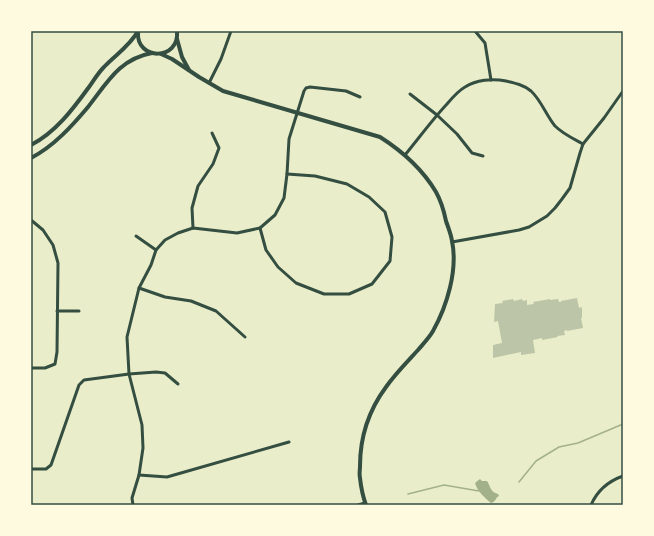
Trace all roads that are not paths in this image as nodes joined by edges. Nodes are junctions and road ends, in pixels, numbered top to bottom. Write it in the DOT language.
graph roads {
  1 [pos="138,31"];
  2 [pos="177,31"];
  3 [pos="231,31"];
  4 [pos="475,31"];
  5 [pos="177,39"];
  6 [pos="152,53"];
  7 [pos="161,54"];
  8 [pos="189,70"];
  9 [pos="491,80"];
  10 [pos="209,83"];
  11 [pos="623,91"];
  12 [pos="410,94"];
  13 [pos="360,97"];
  14 [pos="298,113"];
  15 [pos="437,115"];
  16 [pos="212,133"];
  17 [pos="583,144"];
  18 [pos="31,145"];
  19 [pos="405,155"];
  20 [pos="483,156"];
  21 [pos="31,158"];
  22 [pos="287,174"];
  23 [pos="31,220"];
  24 [pos="193,228"];
  25 [pos="260,228"];
  26 [pos="136,236"];
  27 [pos="452,242"];
  28 [pos="156,250"];
  29 [pos="139,288"];
  30 [pos="57,311"];
  31 [pos="79,311"];
  32 [pos="245,337"];
  33 [pos="31,368"];
  34 [pos="129,374"];
  35 [pos="178,384"];
  36 [pos="289,442"];
  37 [pos="31,469"];
  38 [pos="139,475"];
  39 [pos="623,476"];
  40 [pos="366,504"];
  41 [pos="133,505"];
  42 [pos="358,505"];
  43 [pos="591,505"];
  1 -- 6 [label="street"];
  1 -- 18 [label="street"];
  2 -- 5 [label="street"];
  3 -- 10 [label="street"];
  4 -- 9 [label="street"];
  5 -- 7 [label="street"];
  5 -- 8 [label="street"];
  6 -- 7 [label="street"];
  6 -- 21 [label="street"];
  7 -- 8 [label="street"];
  8 -- 10 [label="street"];
  9 -- 15 [label="street"];
  9 -- 17 [label="street"];
  10 -- 14 [label="street"];
  11 -- 17 [label="street"];
  12 -- 15 [label="street"];
  13 -- 14 [label="street"];
  14 -- 19 [label="street"];
  14 -- 22 [label="street"];
  15 -- 19 [label="street"];
  15 -- 20 [label="street"];
  16 -- 24 [label="street"];
  17 -- 27 [label="street"];
  19 -- 27 [label="street"];
  22 -- 25 [label="street"];
  22 -- 25 [label="street"];
  23 -- 30 [label="street"];
  24 -- 25 [label="street"];
  24 -- 28 [label="street"];
  26 -- 28 [label="street"];
  27 -- 40 [label="street"];
  28 -- 29 [label="street"];
  29 -- 32 [label="street"];
  29 -- 34 [label="street"];
  30 -- 31 [label="street"];
  30 -- 33 [label="street"];
  34 -- 35 [label="street"];
  34 -- 37 [label="street"];
  34 -- 38 [label="street"];
  36 -- 38 [label="street"];
  38 -- 41 [label="street"];
  39 -- 43 [label="street"];
  40 -- 42 [label="street"];
}
